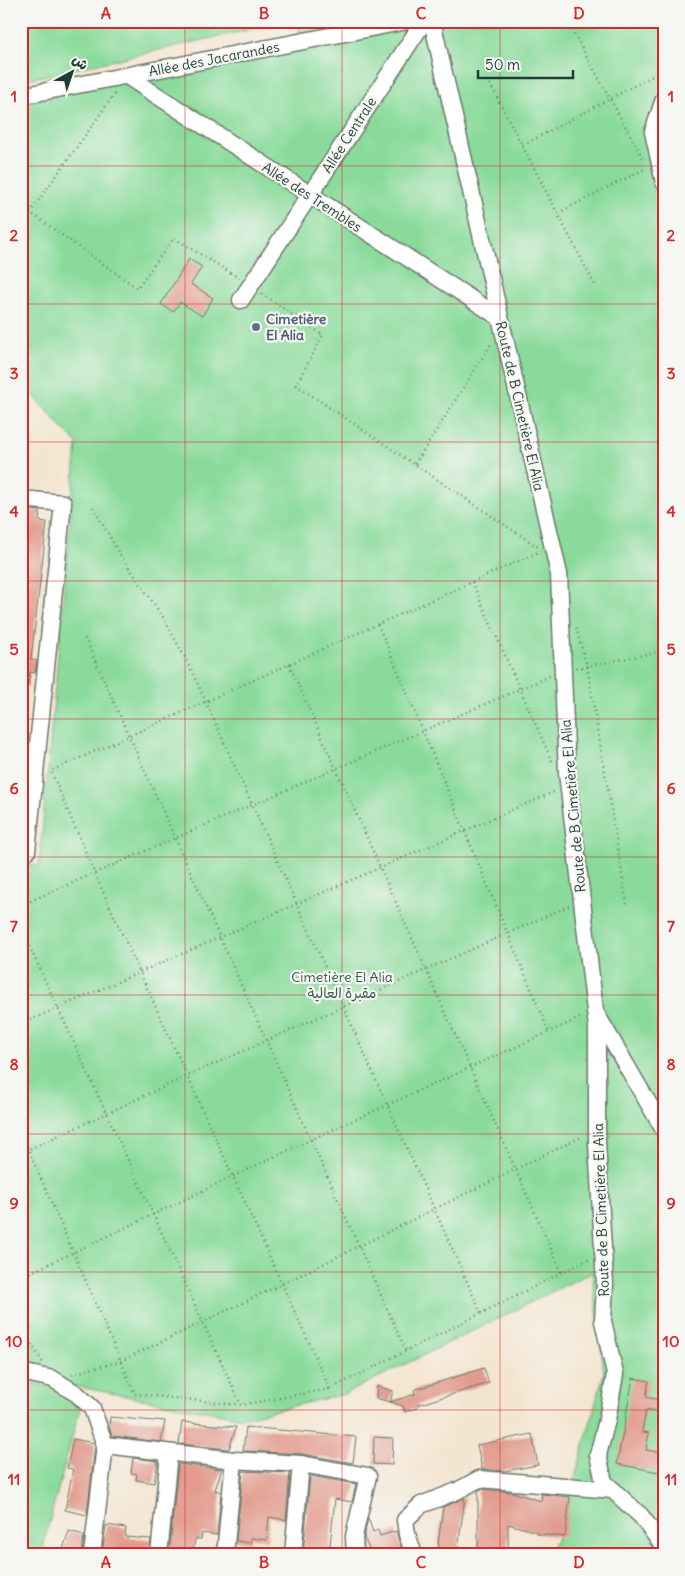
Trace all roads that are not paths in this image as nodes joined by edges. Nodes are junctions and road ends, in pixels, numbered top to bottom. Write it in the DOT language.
graph roads {
  1 [pos="406,21"];
  2 [pos="424,21"];
  3 [pos="432,21"];
  4 [pos="126,76"];
  5 [pos="21,96"];
  6 [pos="664,99"];
  7 [pos="658,178"];
  8 [pos="309,196"];
  9 [pos="241,300"];
  10 [pos="500,323"];
  11 [pos="21,499"];
  12 [pos="21,850"];
  13 [pos="595,1011"];
  14 [pos="664,1130"];
  15 [pos="21,1372"];
  16 [pos="105,1445"];
  17 [pos="169,1453"];
  18 [pos="234,1460"];
  19 [pos="301,1464"];
  20 [pos="613,1490"];
  21 [pos="664,1547"];
  22 [pos="92,1555"];
  23 [pos="159,1555"];
  24 [pos="225,1555"];
  25 [pos="293,1555"];
  26 [pos="355,1555"];
  27 [pos="414,1555"];
  1 -- 4 [label="street, Allée des Jacarandes"];
  2 -- 8 [label="street, Allée Centrale"];
  3 -- 10 [label="street, Route de B Cimetière El Alia"];
  4 -- 5 [label="street, Allée des Jacarandes"];
  4 -- 8 [label="street, Allée des Trembles"];
  6 -- 7 [label="street"];
  8 -- 9 [label="street, Allée Centrale"];
  8 -- 10 [label="street, Allée des Trembles"];
  10 -- 13 [label="street, Route de B Cimetière El Alia"];
  11 -- 12 [label="street"];
  13 -- 14 [label="street"];
  13 -- 20 [label="street, Route de B Cimetière El Alia"];
  15 -- 16 [label="street"];
  16 -- 17 [label="street"];
  16 -- 22 [label="street"];
  17 -- 18 [label="street"];
  17 -- 23 [label="street"];
  18 -- 19 [label="street"];
  18 -- 24 [label="street"];
  19 -- 25 [label="street"];
  19 -- 26 [label="street"];
  20 -- 21 [label="street, Route de B Cimetière El Alia"];
  20 -- 27 [label="street"];
}
